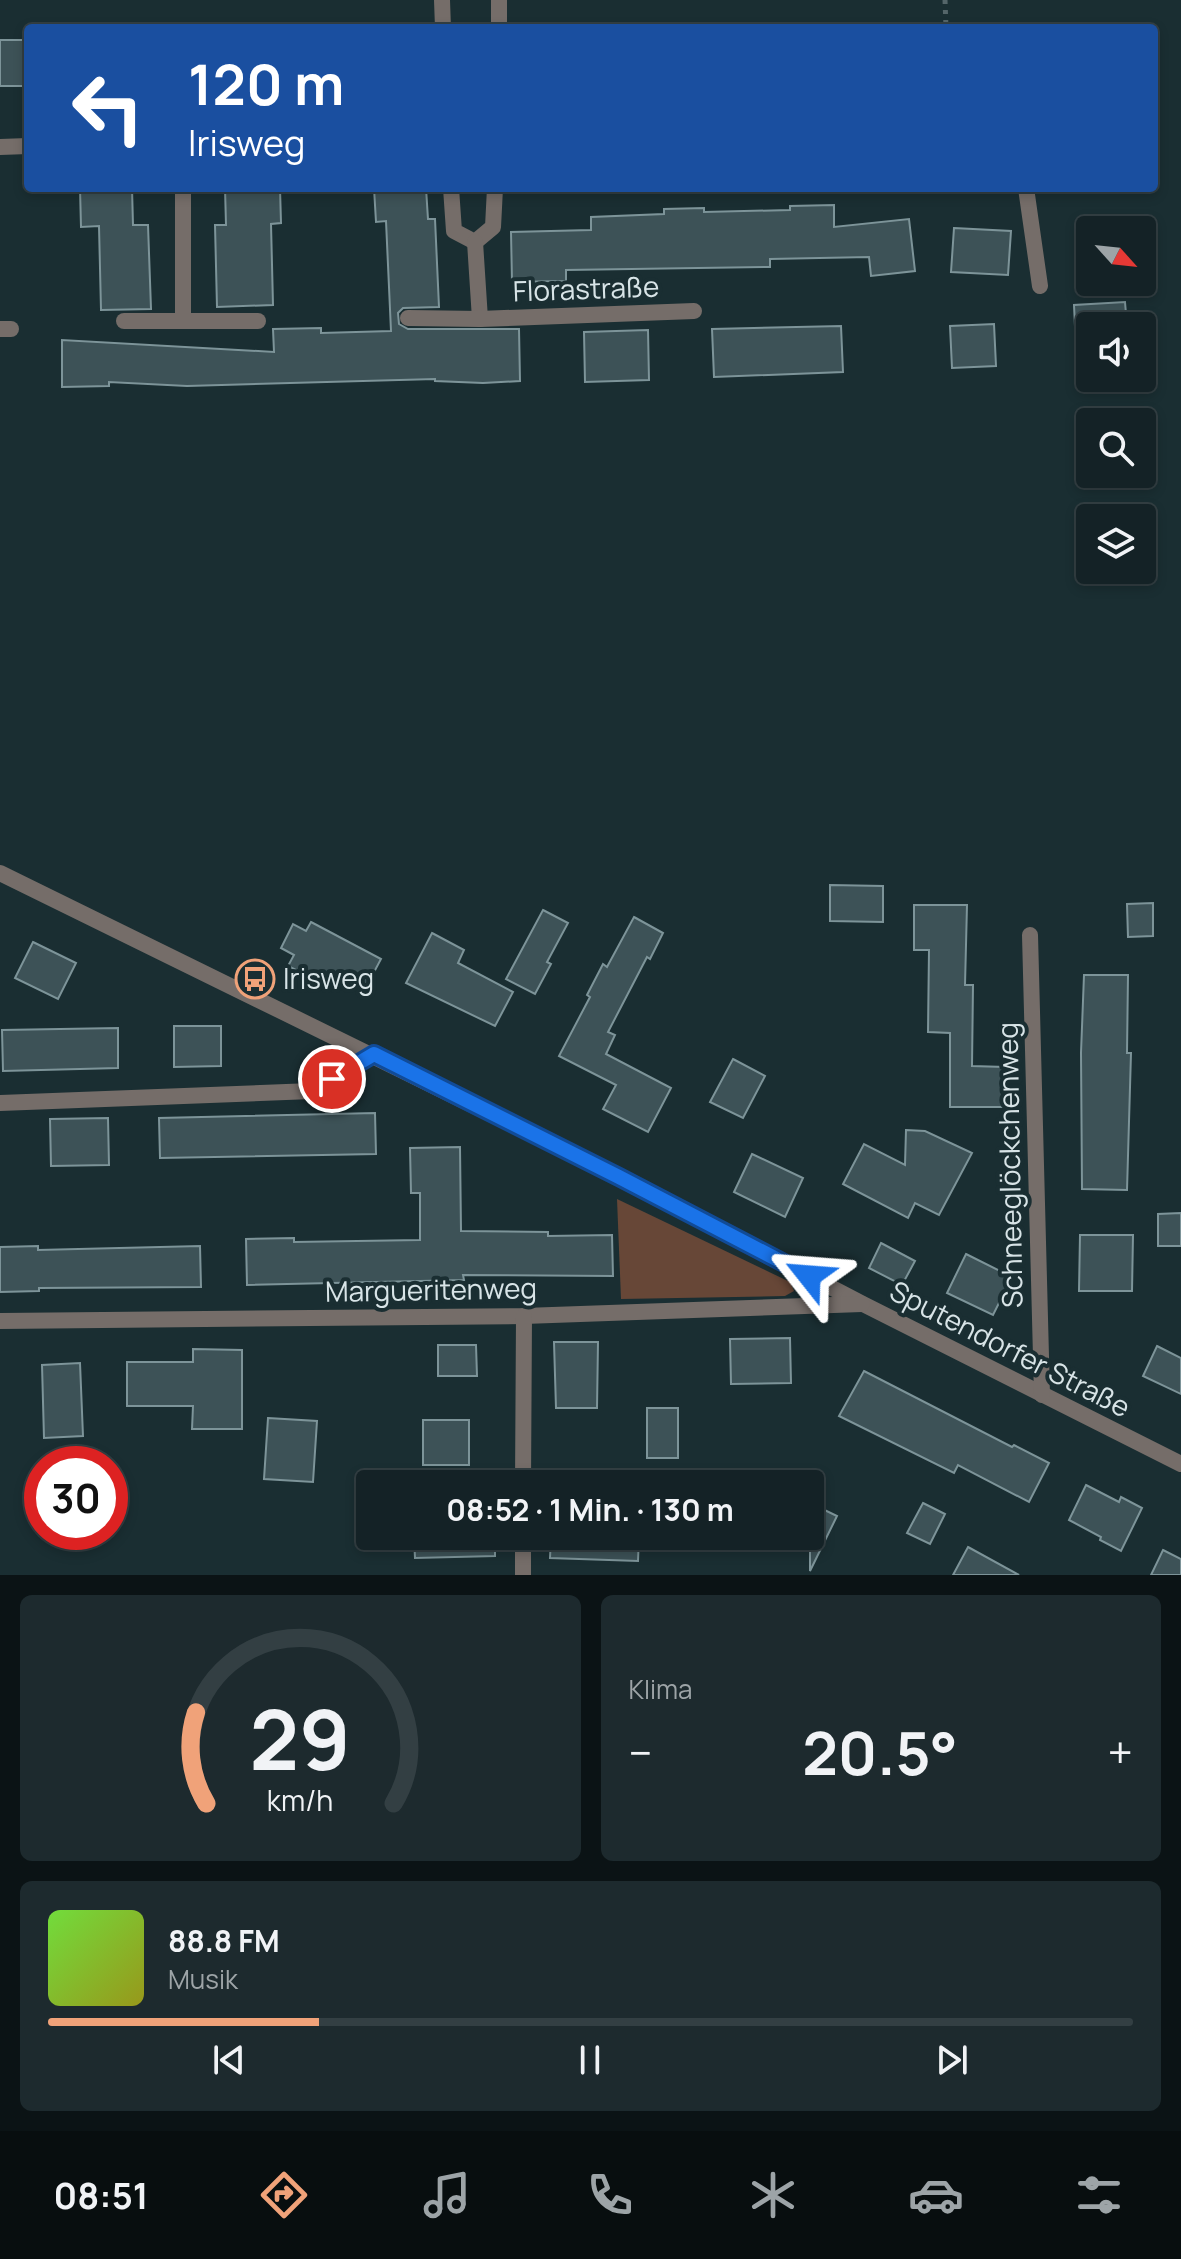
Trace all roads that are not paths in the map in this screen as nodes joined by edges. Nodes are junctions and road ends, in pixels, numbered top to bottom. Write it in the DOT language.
graph roads {
  1 [pos="442,0"];
  2 [pos="499,0"];
  3 [pos="443,24"];
  4 [pos="499,24"];
  5 [pos="24,146"];
  6 [pos="0,147"];
  7 [pos="183,192"];
  8 [pos="451,192"];
  9 [pos="495,192"];
  10 [pos="1027,192"];
  11 [pos="475,242"];
  12 [pos="1040,286"];
  13 [pos="694,311"];
  14 [pos="408,318"];
  15 [pos="480,319"];
  16 [pos="183,320"];
  17 [pos="124,321"];
  18 [pos="258,321"];
  19 [pos="0,873"];
  20 [pos="1030,935"];
  21 [pos="374,1054"];
  22 [pos="0,1103"];
  23 [pos="863,1304"];
  24 [pos="524,1316"];
  25 [pos="0,1321"];
  26 [pos="1042,1395"];
  27 [pos="1181,1464"];
  28 [pos="523,1470"];
  29 [pos="523,1550"];
  30 [pos="523,1575"];
  1 -- 3 [label="street"];
  2 -- 4 [label="street"];
  5 -- 6 [label="street"];
  7 -- 16 [label="street"];
  8 -- 11 [label="street"];
  9 -- 11 [label="street"];
  10 -- 12 [label="street"];
  11 -- 15 [label="street, Florastraße"];
  13 -- 15 [label="street, Florastraße"];
  14 -- 15 [label="street, Florastraße"];
  16 -- 17 [label="street"];
  16 -- 18 [label="street"];
  19 -- 21 [label="street, Sputendorfer Straße"];
  20 -- 26 [label="street, Schneeglöckchenweg"];
  21 -- 22 [label="street"];
  21 -- 23 [label="street, Sputendorfer Straße"];
  23 -- 24 [label="street, Margueritenweg"];
  23 -- 26 [label="street, Sputendorfer Straße"];
  24 -- 25 [label="street, Margueritenweg"];
  24 -- 28 [label="street"];
  26 -- 27 [label="street, Sputendorfer Straße"];
  29 -- 30 [label="street"];
}
